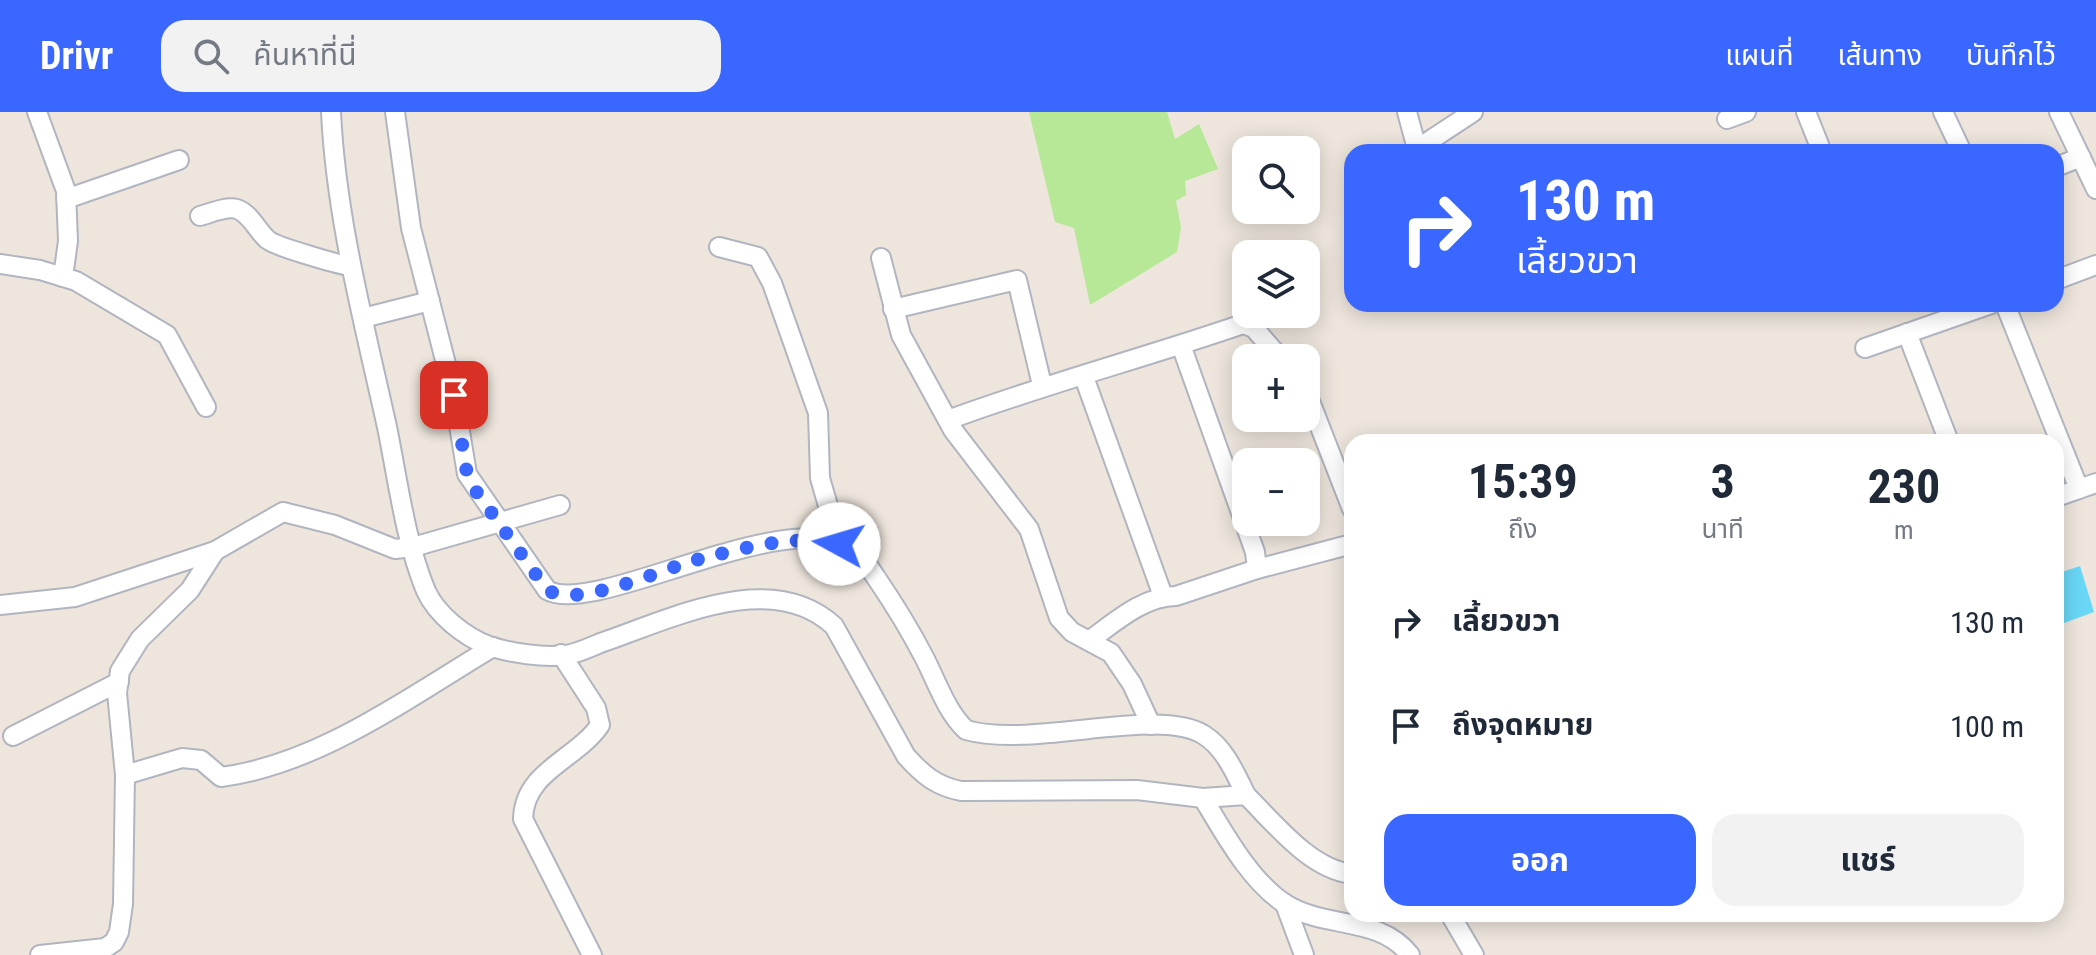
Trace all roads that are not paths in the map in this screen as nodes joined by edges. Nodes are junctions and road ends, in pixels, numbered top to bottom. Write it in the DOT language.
graph roads {
  1 [pos="37,112"];
  2 [pos="331,112"];
  3 [pos="395,112"];
  4 [pos="1407,112"];
  5 [pos="1473,112"];
  6 [pos="1746,112"];
  7 [pos="1806,112"];
  8 [pos="1943,112"];
  9 [pos="2059,112"];
  10 [pos="1727,119"];
  11 [pos="1416,144"];
  12 [pos="1425,144"];
  13 [pos="1819,144"];
  14 [pos="1958,144"];
  15 [pos="2081,157"];
  16 [pos="179,160"];
  17 [pos="2064,164"];
  18 [pos="2096,189"];
  19 [pos="66,199"];
  20 [pos="200,216"];
  21 [pos="719,247"];
  22 [pos="881,258"];
  23 [pos="0,264"];
  24 [pos="2096,265"];
  25 [pos="351,266"];
  26 [pos="63,277"];
  27 [pos="2064,277"];
  28 [pos="421,303"];
  29 [pos="893,309"];
  30 [pos="1968,312"];
  31 [pos="2009,312"];
  32 [pos="363,318"];
  33 [pos="1907,333"];
  34 [pos="1268,344"];
  35 [pos="1181,345"];
  36 [pos="1865,348"];
  37 [pos="1084,377"];
  38 [pos="1042,385"];
  39 [pos="206,407"];
  40 [pos="948,420"];
  41 [pos="1320,427"];
  42 [pos="1946,434"];
  43 [pos="2088,486"];
  44 [pos="1344,488"];
  45 [pos="2064,494"];
  46 [pos="560,505"];
  47 [pos="499,522"];
  48 [pos="839,544"];
  49 [pos="1344,546"];
  50 [pos="413,547"];
  51 [pos="215,551"];
  52 [pos="1257,569"];
  53 [pos="1163,596"];
  54 [pos="0,605"];
  55 [pos="1090,640"];
  56 [pos="493,647"];
  57 [pos="561,654"];
  58 [pos="119,682"];
  59 [pos="1151,725"];
  60 [pos="13,736"];
  61 [pos="125,775"];
  62 [pos="1246,795"];
  63 [pos="1203,798"];
  64 [pos="1344,872"];
  65 [pos="1285,904"];
  66 [pos="1455,922"];
  67 [pos="52,954"];
  68 [pos="592,955"];
  69 [pos="1304,955"];
  70 [pos="1410,955"];
  71 [pos="1474,955"];
  1 -- 19 [label="street"];
  2 -- 25 [label="street"];
  3 -- 28 [label="street"];
  4 -- 11 [label="street"];
  5 -- 12 [label="street"];
  6 -- 10 [label="street"];
  7 -- 13 [label="street"];
  8 -- 14 [label="street"];
  9 -- 15 [label="street"];
  15 -- 17 [label="street"];
  15 -- 18 [label="street"];
  16 -- 19 [label="street"];
  19 -- 26 [label="street"];
  20 -- 25 [label="street"];
  21 -- 48 [label="street"];
  22 -- 29 [label="street"];
  23 -- 26 [label="street"];
  24 -- 27 [label="street"];
  25 -- 32 [label="street"];
  26 -- 39 [label="street"];
  28 -- 32 [label="street"];
  28 -- 47 [label="street"];
  29 -- 38 [label="street"];
  29 -- 40 [label="street"];
  30 -- 33 [label="street"];
  31 -- 43 [label="street"];
  32 -- 50 [label="street"];
  33 -- 36 [label="street"];
  33 -- 42 [label="street"];
  34 -- 35 [label="street"];
  35 -- 37 [label="street"];
  35 -- 52 [label="street"];
  37 -- 38 [label="street"];
  37 -- 53 [label="street"];
  38 -- 40 [label="street"];
  40 -- 55 [label="street"];
  41 -- 44 [label="street"];
  43 -- 45 [label="street"];
  46 -- 47 [label="street"];
  47 -- 48 [label="street"];
  47 -- 50 [label="street"];
  48 -- 59 [label="street"];
  49 -- 52 [label="street"];
  50 -- 51 [label="street"];
  50 -- 56 [label="street"];
  51 -- 54 [label="street"];
  51 -- 58 [label="street"];
  52 -- 53 [label="street"];
  53 -- 55 [label="street"];
  55 -- 59 [label="street"];
  56 -- 57 [label="street"];
  56 -- 61 [label="street"];
  57 -- 63 [label="street"];
  57 -- 68 [label="street"];
  58 -- 60 [label="street"];
  58 -- 61 [label="street"];
  59 -- 62 [label="street"];
  61 -- 67 [label="street"];
  62 -- 63 [label="street"];
  62 -- 64 [label="street"];
  63 -- 65 [label="street"];
  65 -- 69 [label="street"];
  65 -- 70 [label="street"];
  66 -- 71 [label="street"];
}
